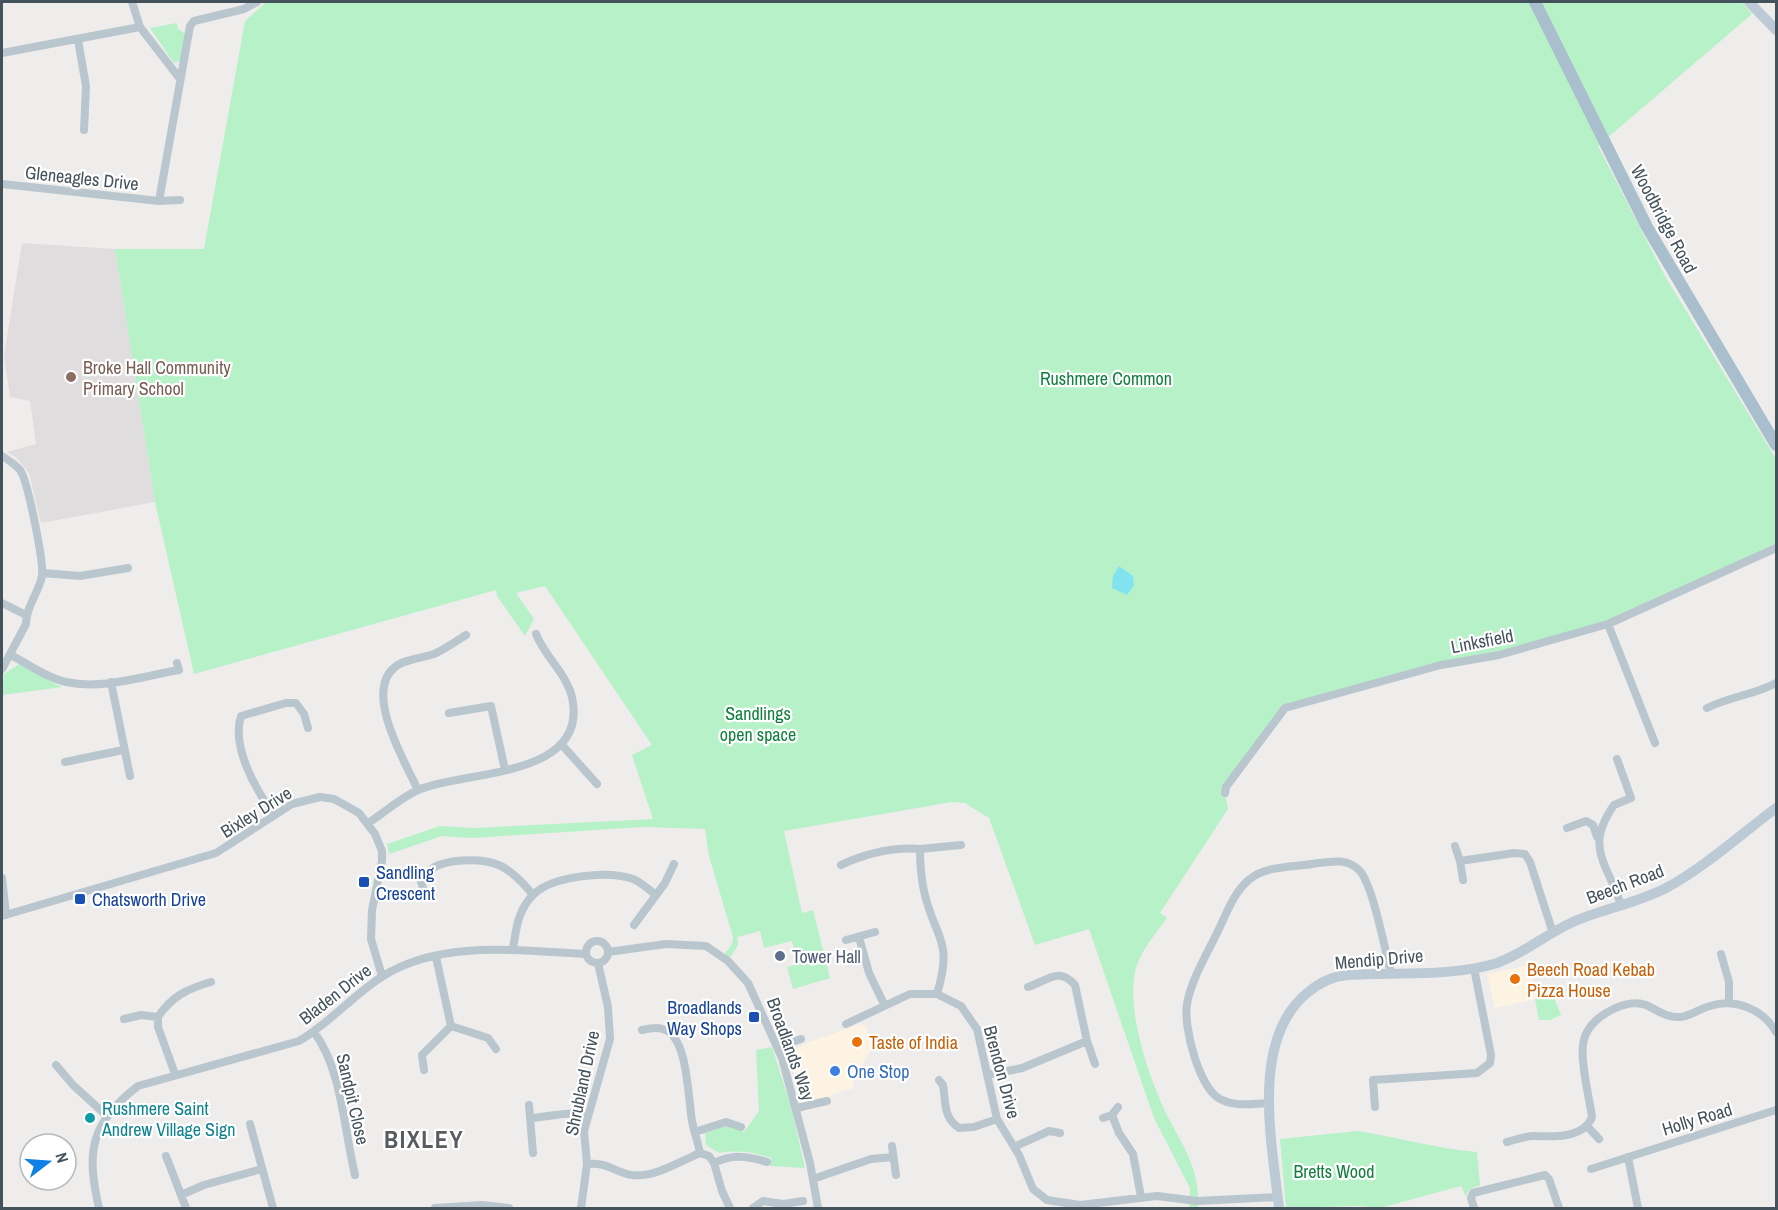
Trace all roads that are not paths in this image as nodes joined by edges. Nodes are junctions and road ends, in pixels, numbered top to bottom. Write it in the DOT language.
graph roads {
  1 [pos="132,2"];
  2 [pos="257,2"];
  3 [pos="1535,2"];
  4 [pos="1749,2"];
  5 [pos="140,27"];
  6 [pos="1776,30"];
  7 [pos="78,40"];
  8 [pos="2,53"];
  9 [pos="180,79"];
  10 [pos="84,130"];
  11 [pos="2,184"];
  12 [pos="180,200"];
  13 [pos="159,201"];
  14 [pos="1776,445"];
  15 [pos="2,456"];
  16 [pos="1776,548"];
  17 [pos="128,568"];
  18 [pos="43,573"];
  19 [pos="2,603"];
  20 [pos="26,615"];
  21 [pos="1608,624"];
  22 [pos="536,634"];
  23 [pos="466,635"];
  24 [pos="11,655"];
  25 [pos="177,663"];
  26 [pos="2,669"];
  27 [pos="111,682"];
  28 [pos="1776,683"];
  29 [pos="1707,708"];
  30 [pos="449,713"];
  31 [pos="308,728"];
  32 [pos="1655,743"];
  33 [pos="562,745"];
  34 [pos="123,750"];
  35 [pos="1617,759"];
  36 [pos="65,762"];
  37 [pos="505,770"];
  38 [pos="130,776"];
  39 [pos="597,784"];
  40 [pos="418,790"];
  41 [pos="1225,794"];
  42 [pos="1776,808"];
  43 [pos="274,815"];
  44 [pos="368,823"];
  45 [pos="1567,828"];
  46 [pos="1597,837"];
  47 [pos="961,845"];
  48 [pos="1455,846"];
  49 [pos="920,849"];
  50 [pos="1460,861"];
  51 [pos="674,864"];
  52 [pos="841,865"];
  53 [pos="2,879"];
  54 [pos="1463,880"];
  55 [pos="424,891"];
  56 [pos="533,895"];
  57 [pos="656,895"];
  58 [pos="1622,905"];
  59 [pos="4,915"];
  60 [pos="634,925"];
  61 [pos="875,932"];
  62 [pos="1553,933"];
  63 [pos="859,936"];
  64 [pos="846,940"];
  65 [pos="513,949"];
  66 [pos="608,952"];
  67 [pos="586,954"];
  68 [pos="1720,954"];
  69 [pos="436,957"];
  70 [pos="598,963"];
  71 [pos="1473,968"];
  72 [pos="1391,973"];
  73 [pos="382,976"];
  74 [pos="211,982"];
  75 [pos="1025,987"];
  76 [pos="937,994"];
  77 [pos="1729,1003"];
  78 [pos="884,1004"];
  79 [pos="158,1017"];
  80 [pos="124,1019"];
  81 [pos="1773,1019"];
  82 [pos="846,1024"];
  83 [pos="451,1026"];
  84 [pos="642,1030"];
  85 [pos="314,1032"];
  86 [pos="1776,1032"];
  87 [pos="801,1039"];
  88 [pos="1087,1041"];
  89 [pos="778,1047"];
  90 [pos="496,1049"];
  91 [pos="1095,1064"];
  92 [pos="56,1065"];
  93 [pos="424,1070"];
  94 [pos="175,1074"];
  95 [pos="987,1075"];
  96 [pos="939,1080"];
  97 [pos="827,1101"];
  98 [pos="1269,1103"];
  99 [pos="529,1106"];
  100 [pos="1118,1107"];
  101 [pos="1375,1107"];
  102 [pos="797,1108"];
  103 [pos="1776,1110"];
  104 [pos="1112,1115"];
  105 [pos="107,1116"];
  106 [pos="588,1116"];
  107 [pos="531,1118"];
  108 [pos="1103,1118"];
  109 [pos="997,1119"];
  110 [pos="250,1124"];
  111 [pos="1587,1126"];
  112 [pos="741,1127"];
  113 [pos="695,1132"];
  114 [pos="1060,1133"];
  115 [pos="1599,1139"];
  116 [pos="1507,1142"];
  117 [pos="892,1146"];
  118 [pos="1014,1147"];
  119 [pos="533,1153"];
  120 [pos="700,1153"];
  121 [pos="166,1156"];
  122 [pos="893,1156"];
  123 [pos="1628,1157"];
  124 [pos="766,1162"];
  125 [pos="714,1163"];
  126 [pos="587,1164"];
  127 [pos="262,1169"];
  128 [pos="1591,1169"];
  129 [pos="355,1175"];
  130 [pos="896,1175"];
  131 [pos="813,1179"];
  132 [pos="181,1195"];
  133 [pos="1141,1197"];
  134 [pos="803,1201"];
  135 [pos="1278,1203"];
  136 [pos="1056,1206"];
  137 [pos="482,1207"];
  138 [pos="99,1209"];
  139 [pos="186,1209"];
  140 [pos="273,1209"];
  141 [pos="435,1209"];
  142 [pos="509,1209"];
  143 [pos="580,1209"];
  144 [pos="730,1209"];
  145 [pos="753,1209"];
  146 [pos="818,1209"];
  147 [pos="1474,1209"];
  148 [pos="1559,1209"];
  149 [pos="1638,1209"];
  1 -- 5 [label="street"];
  2 -- 9 [label="street, Gleneagles Drive"];
  3 -- 14 [label="main road, Woodbridge Road"];
  4 -- 6 [label="street"];
  5 -- 7 [label="street"];
  5 -- 9 [label="street"];
  7 -- 8 [label="street"];
  7 -- 10 [label="street"];
  9 -- 13 [label="street, Gleneagles Drive"];
  11 -- 13 [label="street, Gleneagles Drive"];
  12 -- 13 [label="street, Gleneagles Drive"];
  15 -- 18 [label="street"];
  16 -- 21 [label="street, Linksfield"];
  17 -- 18 [label="street"];
  18 -- 20 [label="street"];
  19 -- 20 [label="street"];
  20 -- 24 [label="street"];
  21 -- 32 [label="street"];
  21 -- 41 [label="street, Linksfield"];
  22 -- 33 [label="street"];
  23 -- 40 [label="street"];
  24 -- 26 [label="street"];
  24 -- 27 [label="street"];
  25 -- 27 [label="street"];
  27 -- 34 [label="street"];
  28 -- 29 [label="street"];
  30 -- 37 [label="street"];
  31 -- 43 [label="street"];
  33 -- 37 [label="street"];
  33 -- 39 [label="street"];
  34 -- 36 [label="street"];
  34 -- 38 [label="street"];
  35 -- 46 [label="street"];
  37 -- 40 [label="street"];
  40 -- 44 [label="street"];
  42 -- 58 [label="street, Beech Road"];
  43 -- 44 [label="street, Bixley Drive"];
  43 -- 59 [label="street, Bixley Drive"];
  44 -- 73 [label="street, Bixley Drive"];
  45 -- 46 [label="street"];
  46 -- 58 [label="street"];
  47 -- 49 [label="street"];
  48 -- 50 [label="street"];
  49 -- 52 [label="street"];
  49 -- 76 [label="street"];
  50 -- 54 [label="street"];
  50 -- 62 [label="street"];
  51 -- 57 [label="street"];
  53 -- 59 [label="street"];
  55 -- 56 [label="street"];
  56 -- 57 [label="street"];
  56 -- 65 [label="street"];
  57 -- 60 [label="street"];
  58 -- 62 [label="street, Beech Road"];
  61 -- 63 [label="street"];
  62 -- 71 [label="street, Beech Road"];
  63 -- 64 [label="street"];
  63 -- 78 [label="street"];
  65 -- 67 [label="street, Bladen Drive"];
  65 -- 69 [label="street, Bladen Drive"];
  66 -- 67 [label="street"];
  66 -- 70 [label="street"];
  66 -- 89 [label="street, Broadlands Way"];
  67 -- 70 [label="street"];
  68 -- 77 [label="street"];
  69 -- 73 [label="street, Bladen Drive"];
  69 -- 83 [label="street"];
  70 -- 106 [label="street, Shrubland Drive"];
  71 -- 72 [label="street, Mendip Drive"];
  71 -- 101 [label="street"];
  72 -- 98 [label="street, Mendip Drive"];
  72 -- 98 [label="street"];
  73 -- 85 [label="street, Bladen Drive"];
  74 -- 79 [label="street"];
  75 -- 88 [label="street"];
  76 -- 78 [label="street, Brendon Drive"];
  76 -- 95 [label="street, Brendon Drive"];
  77 -- 81 [label="street"];
  77 -- 111 [label="street"];
  78 -- 82 [label="street, Brendon Drive"];
  79 -- 80 [label="street"];
  79 -- 94 [label="street"];
  81 -- 86 [label="street"];
  83 -- 90 [label="street"];
  83 -- 93 [label="street"];
  84 -- 113 [label="street"];
  85 -- 94 [label="street, Bladen Drive"];
  85 -- 129 [label="street, Sandpit Close"];
  87 -- 89 [label="street"];
  88 -- 91 [label="street"];
  88 -- 95 [label="street"];
  89 -- 102 [label="street, Broadlands Way"];
  92 -- 105 [label="street"];
  94 -- 105 [label="street, Bladen Drive"];
  95 -- 109 [label="street, Brendon Drive"];
  96 -- 109 [label="street"];
  97 -- 102 [label="street"];
  98 -- 135 [label="street, Mendip Drive"];
  99 -- 107 [label="street"];
  100 -- 104 [label="street"];
  102 -- 131 [label="street, Broadlands Way"];
  103 -- 123 [label="street, Holly Road"];
  104 -- 108 [label="street"];
  104 -- 133 [label="street"];
  105 -- 138 [label="street, Bladen Drive"];
  106 -- 107 [label="street"];
  106 -- 126 [label="street, Shrubland Drive"];
  107 -- 119 [label="street"];
  109 -- 118 [label="street, Brendon Drive"];
  110 -- 127 [label="street"];
  111 -- 115 [label="street"];
  111 -- 116 [label="street"];
  112 -- 113 [label="street"];
  113 -- 120 [label="street"];
  114 -- 118 [label="street"];
  117 -- 122 [label="street"];
  118 -- 136 [label="street, Brendon Drive"];
  120 -- 125 [label="street"];
  120 -- 126 [label="street"];
  121 -- 132 [label="street"];
  122 -- 130 [label="street"];
  122 -- 131 [label="street"];
  123 -- 128 [label="street, Holly Road"];
  123 -- 149 [label="street"];
  124 -- 125 [label="street"];
  125 -- 144 [label="street"];
  126 -- 143 [label="street, Shrubland Drive"];
  127 -- 132 [label="street"];
  127 -- 140 [label="street"];
  131 -- 146 [label="street, Broadlands Way"];
  132 -- 139 [label="street"];
  133 -- 135 [label="street, Brendon Drive"];
  133 -- 136 [label="street, Brendon Drive"];
  134 -- 145 [label="street"];
  137 -- 141 [label="street"];
  137 -- 142 [label="street"];
  147 -- 148 [label="street"];
}
